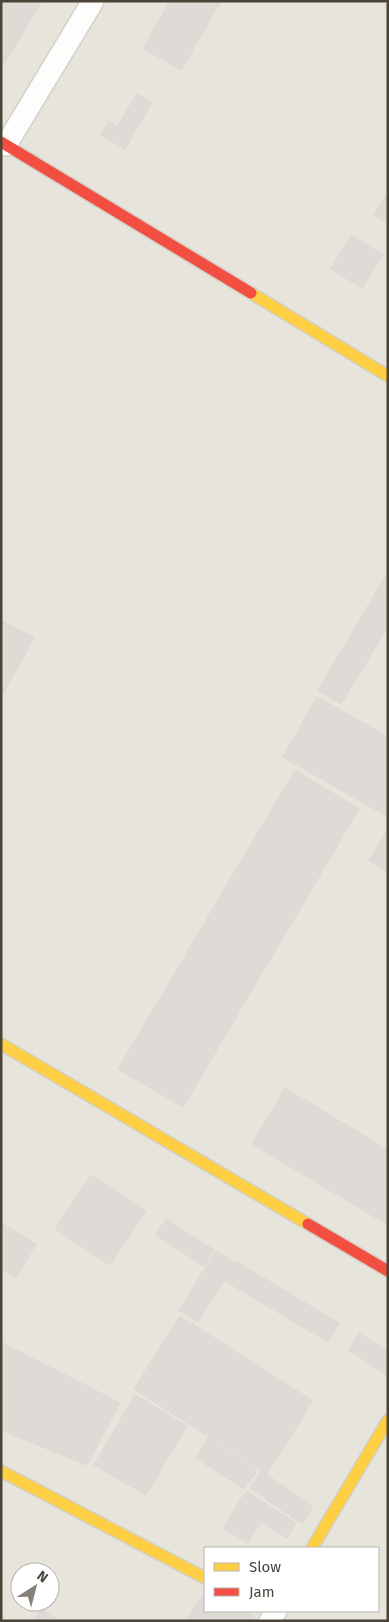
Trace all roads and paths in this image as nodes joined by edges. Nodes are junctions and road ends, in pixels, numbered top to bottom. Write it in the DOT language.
graph roads {
  1 [pos="93,1"];
  2 [pos="4,143"];
  3 [pos="388,376"];
  4 [pos="1,1044"];
  5 [pos="388,1271"];
  6 [pos="388,1420"];
  7 [pos="1,1471"];
  8 [pos="313,1547"];
  9 [pos="204,1577"];
  1 -- 2 [label="street"];
  2 -- 3 [label="street"];
  4 -- 5 [label="street"];
  6 -- 8 [label="street"];
  7 -- 9 [label="street"];
}
